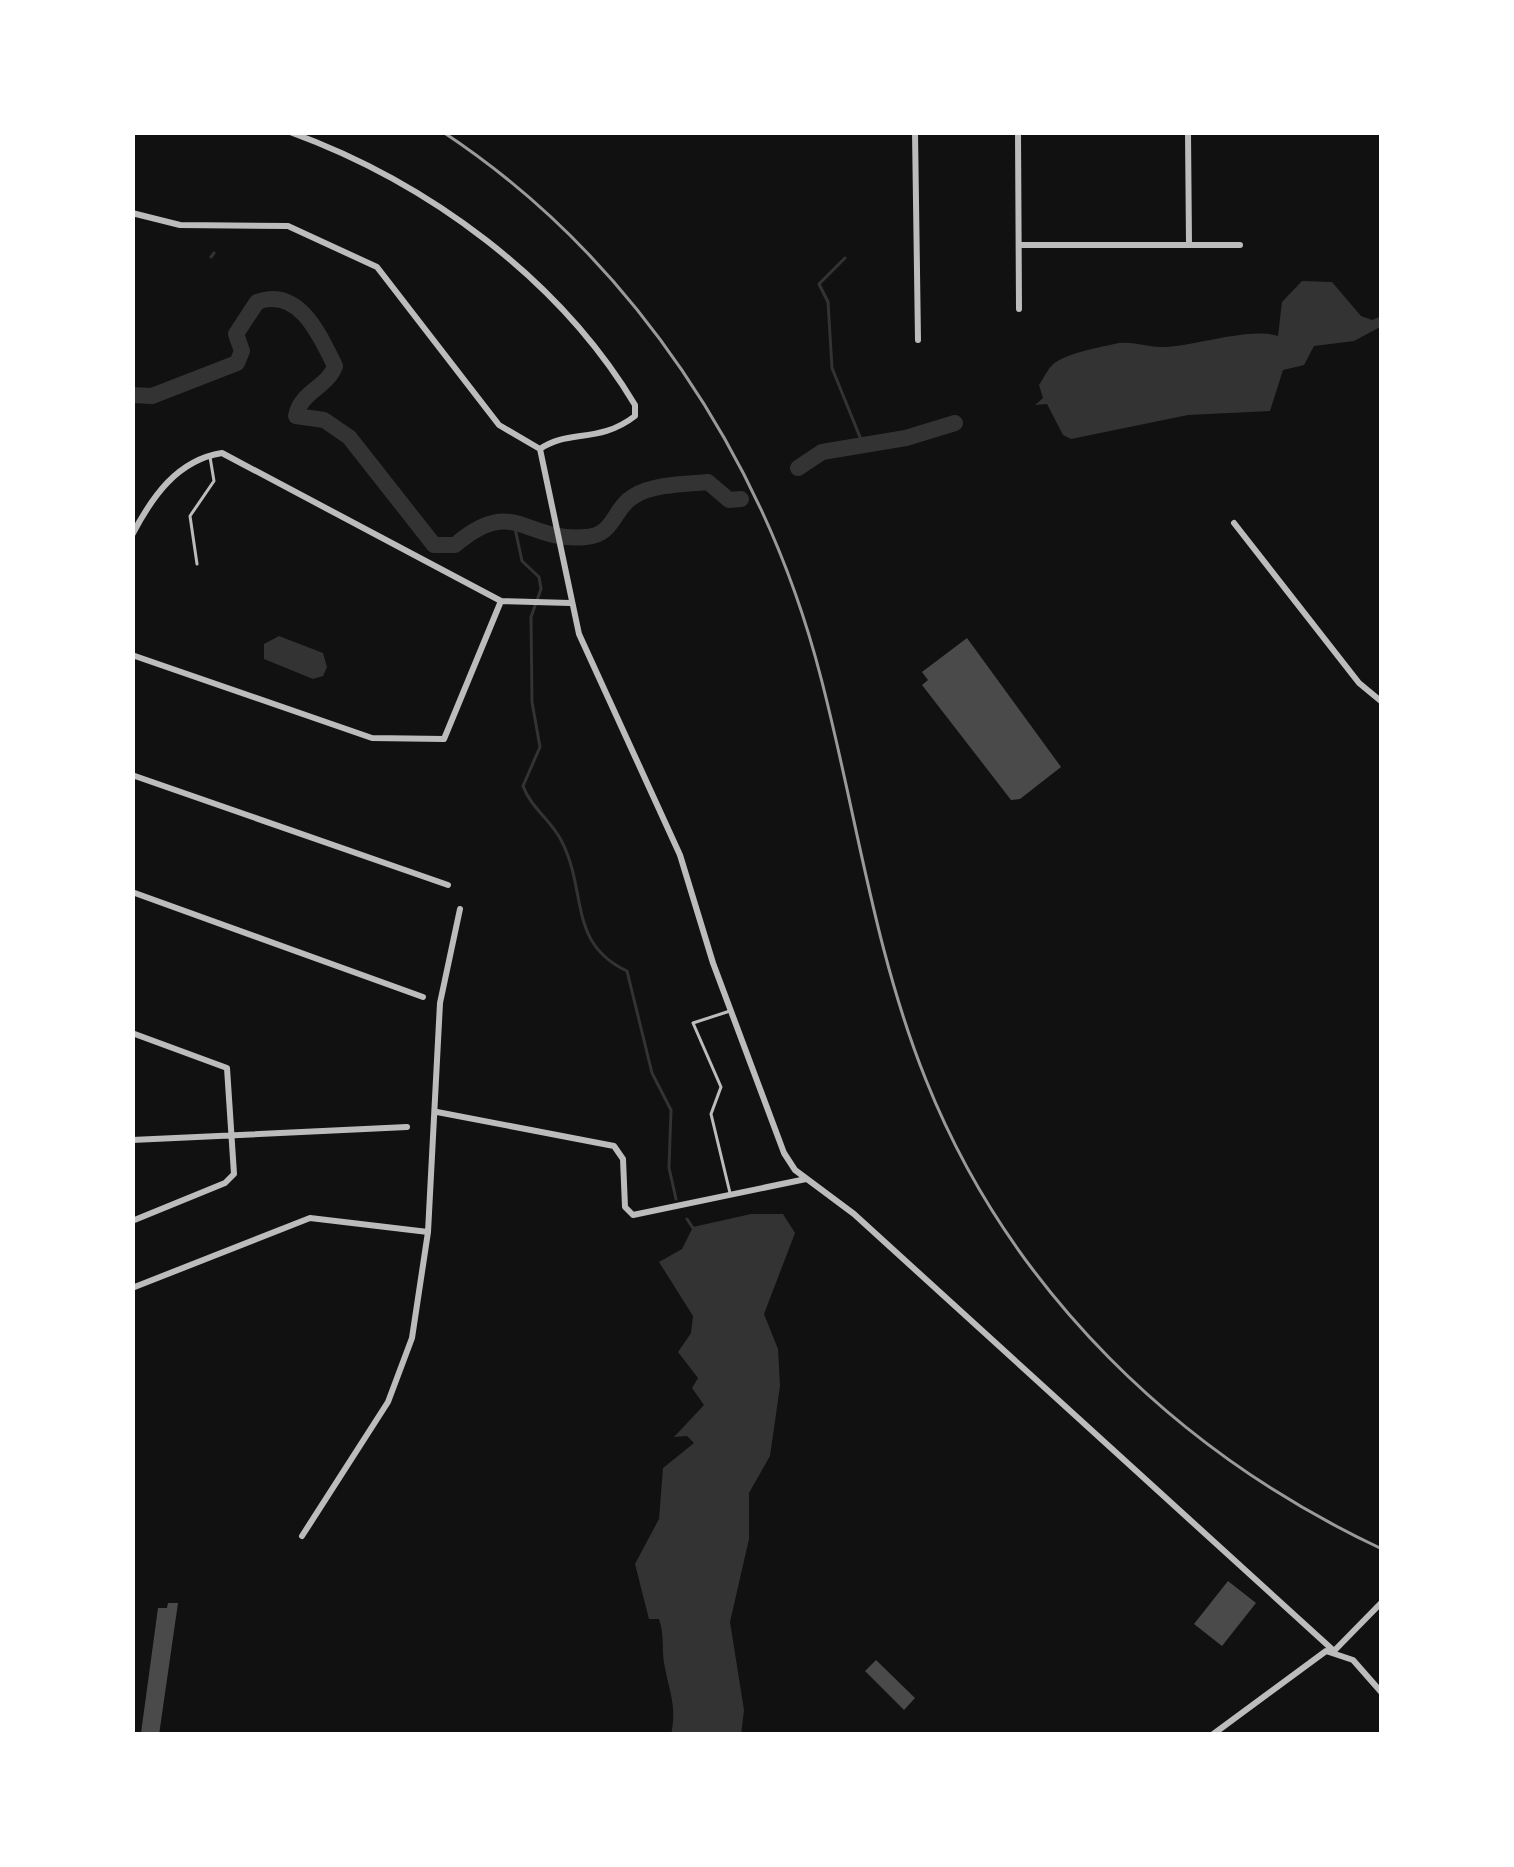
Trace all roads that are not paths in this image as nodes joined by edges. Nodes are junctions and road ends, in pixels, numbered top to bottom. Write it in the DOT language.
graph roads {
  1 [pos="290,132"];
  2 [pos="915,132"];
  3 [pos="1018,132"];
  4 [pos="1188,132"];
  5 [pos="132,213"];
  6 [pos="1019,244"];
  7 [pos="1190,244"];
  8 [pos="1240,244"];
  9 [pos="1019,309"];
  10 [pos="918,340"];
  11 [pos="540,449"];
  12 [pos="209,455"];
  13 [pos="1234,523"];
  14 [pos="132,535"];
  15 [pos="197,563"];
  16 [pos="501,601"];
  17 [pos="571,603"];
  18 [pos="132,655"];
  19 [pos="1382,702"];
  20 [pos="132,776"];
  21 [pos="448,885"];
  22 [pos="132,892"];
  23 [pos="460,909"];
  24 [pos="423,997"];
  25 [pos="730,1011"];
  26 [pos="132,1033"];
  27 [pos="437,1112"];
  28 [pos="407,1127"];
  29 [pos="233,1137"];
  30 [pos="132,1140"];
  31 [pos="808,1178"];
  32 [pos="730,1195"];
  33 [pos="132,1221"];
  34 [pos="428,1232"];
  35 [pos="132,1288"];
  36 [pos="302,1537"];
  37 [pos="1382,1602"];
  38 [pos="1334,1651"];
  39 [pos="1382,1693"];
  40 [pos="1212,1735"];
  1 -- 11 [label="street"];
  2 -- 10 [label="street"];
  3 -- 6 [label="street"];
  4 -- 7 [label="street"];
  5 -- 11 [label="street"];
  6 -- 7 [label="street"];
  6 -- 9 [label="street"];
  7 -- 8 [label="street"];
  11 -- 17 [label="street"];
  12 -- 14 [label="street"];
  12 -- 15 [label="lane"];
  12 -- 16 [label="street"];
  13 -- 19 [label="street"];
  16 -- 17 [label="street"];
  16 -- 18 [label="street"];
  17 -- 25 [label="street"];
  20 -- 21 [label="street"];
  22 -- 24 [label="street"];
  23 -- 27 [label="street"];
  25 -- 31 [label="street"];
  25 -- 32 [label="lane"];
  26 -- 29 [label="street"];
  27 -- 32 [label="street"];
  27 -- 34 [label="street"];
  28 -- 29 [label="street"];
  29 -- 30 [label="street"];
  29 -- 33 [label="street"];
  31 -- 32 [label="street"];
  31 -- 38 [label="street"];
  34 -- 35 [label="street"];
  34 -- 36 [label="street"];
  37 -- 38 [label="street"];
  38 -- 39 [label="street"];
  38 -- 40 [label="street"];
}
